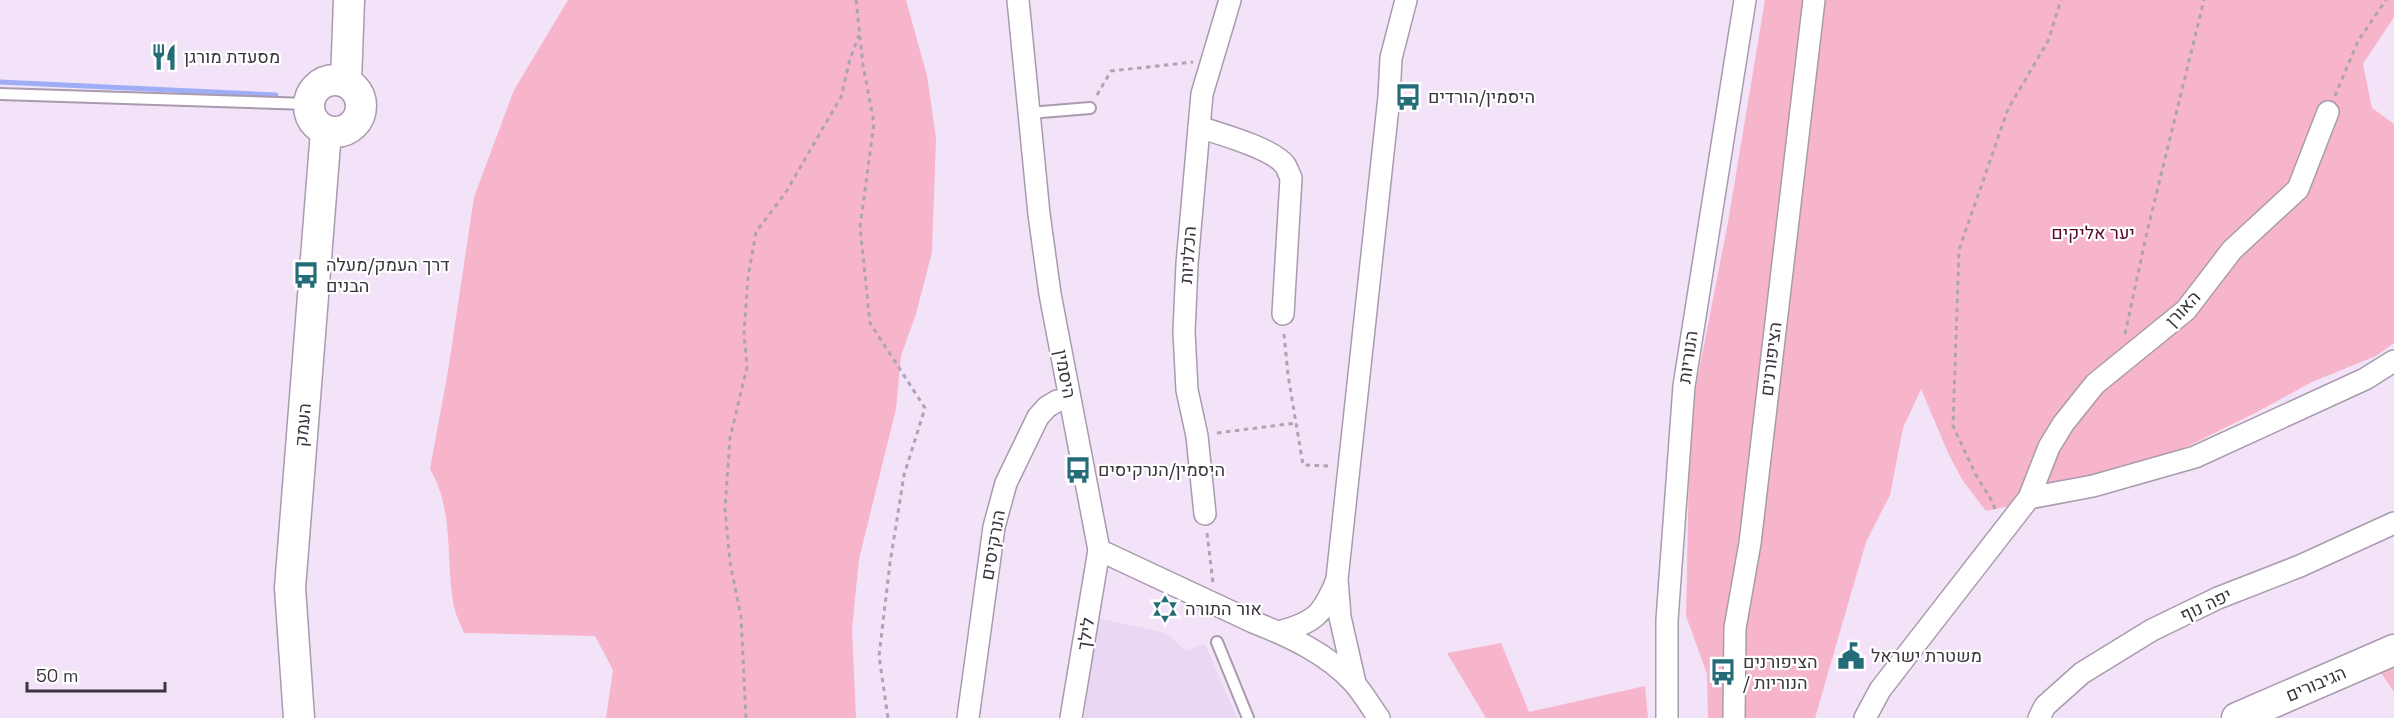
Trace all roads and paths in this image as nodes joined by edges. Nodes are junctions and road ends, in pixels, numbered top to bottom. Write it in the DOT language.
graph roads {
  1 [pos="349,0"];
  2 [pos="855,0"];
  3 [pos="1018,0"];
  4 [pos="1230,0"];
  5 [pos="1406,0"];
  6 [pos="1745,0"];
  7 [pos="1814,0"];
  8 [pos="2061,0"];
  9 [pos="2204,0"];
  10 [pos="2386,0"];
  11 [pos="860,34"];
  12 [pos="1212,60"];
  13 [pos="346,82"];
  14 [pos="0,94"];
  15 [pos="309,104"];
  16 [pos="1090,108"];
  17 [pos="2328,112"];
  18 [pos="1029,113"];
  19 [pos="1199,127"];
  20 [pos="326,131"];
  21 [pos="1283,314"];
  22 [pos="2124,337"];
  23 [pos="2394,361"];
  24 [pos="1069,399"];
  25 [pos="1296,423"];
  26 [pos="1197,436"];
  27 [pos="1349,466"];
  28 [pos="2029,498"];
  29 [pos="1204,514"];
  30 [pos="2394,523"];
  31 [pos="2001,534"];
  32 [pos="1099,550"];
  33 [pos="1337,579"];
  34 [pos="1216,605"];
  35 [pos="1279,632"];
  36 [pos="1217,642"];
  37 [pos="2394,650"];
  38 [pos="1354,683"];
  39 [pos="299,718"];
  40 [pos="746,718"];
  41 [pos="888,718"];
  42 [pos="968,718"];
  43 [pos="1071,718"];
  44 [pos="1248,718"];
  45 [pos="1379,718"];
  46 [pos="1667,718"];
  47 [pos="1734,718"];
  48 [pos="1865,718"];
  49 [pos="2038,718"];
  50 [pos="2237,718"];
  1 -- 13 [label="street"];
  2 -- 11 [label="path"];
  3 -- 18 [label="street, היסמין"];
  4 -- 12 [label="street, הכלניות"];
  5 -- 27 [label="street"];
  6 -- 46 [label="street, הנוריות"];
  7 -- 47 [label="street, הציפורנים"];
  8 -- 31 [label="path"];
  9 -- 22 [label="path"];
  10 -- 17 [label="path"];
  11 -- 40 [label="path"];
  11 -- 41 [label="path"];
  12 -- 16 [label="path"];
  12 -- 19 [label="street, הכלניות"];
  13 -- 15 [label="street"];
  13 -- 20 [label="street"];
  14 -- 15 [label="lane"];
  15 -- 20 [label="street"];
  16 -- 18 [label="lane"];
  17 -- 28 [label="street, האורן"];
  18 -- 24 [label="street, היסמין"];
  19 -- 21 [label="street"];
  19 -- 26 [label="street, הכלניות"];
  20 -- 39 [label="street, העמק"];
  21 -- 25 [label="path"];
  23 -- 28 [label="street"];
  24 -- 32 [label="street, היסמין"];
  24 -- 42 [label="street, הנרקיסים"];
  25 -- 26 [label="path"];
  25 -- 27 [label="path"];
  26 -- 29 [label="street, הכלניות"];
  27 -- 33 [label="street"];
  28 -- 31 [label="street, האורן"];
  29 -- 34 [label="path"];
  30 -- 49 [label="street, יפה נוף"];
  31 -- 48 [label="street, האורן"];
  32 -- 34 [label="street"];
  32 -- 43 [label="street, לילך"];
  33 -- 35 [label="street"];
  33 -- 38 [label="street"];
  34 -- 35 [label="street"];
  35 -- 38 [label="street"];
  36 -- 44 [label="lane"];
  37 -- 50 [label="street, הגיבורים"];
  38 -- 45 [label="street"];
}
